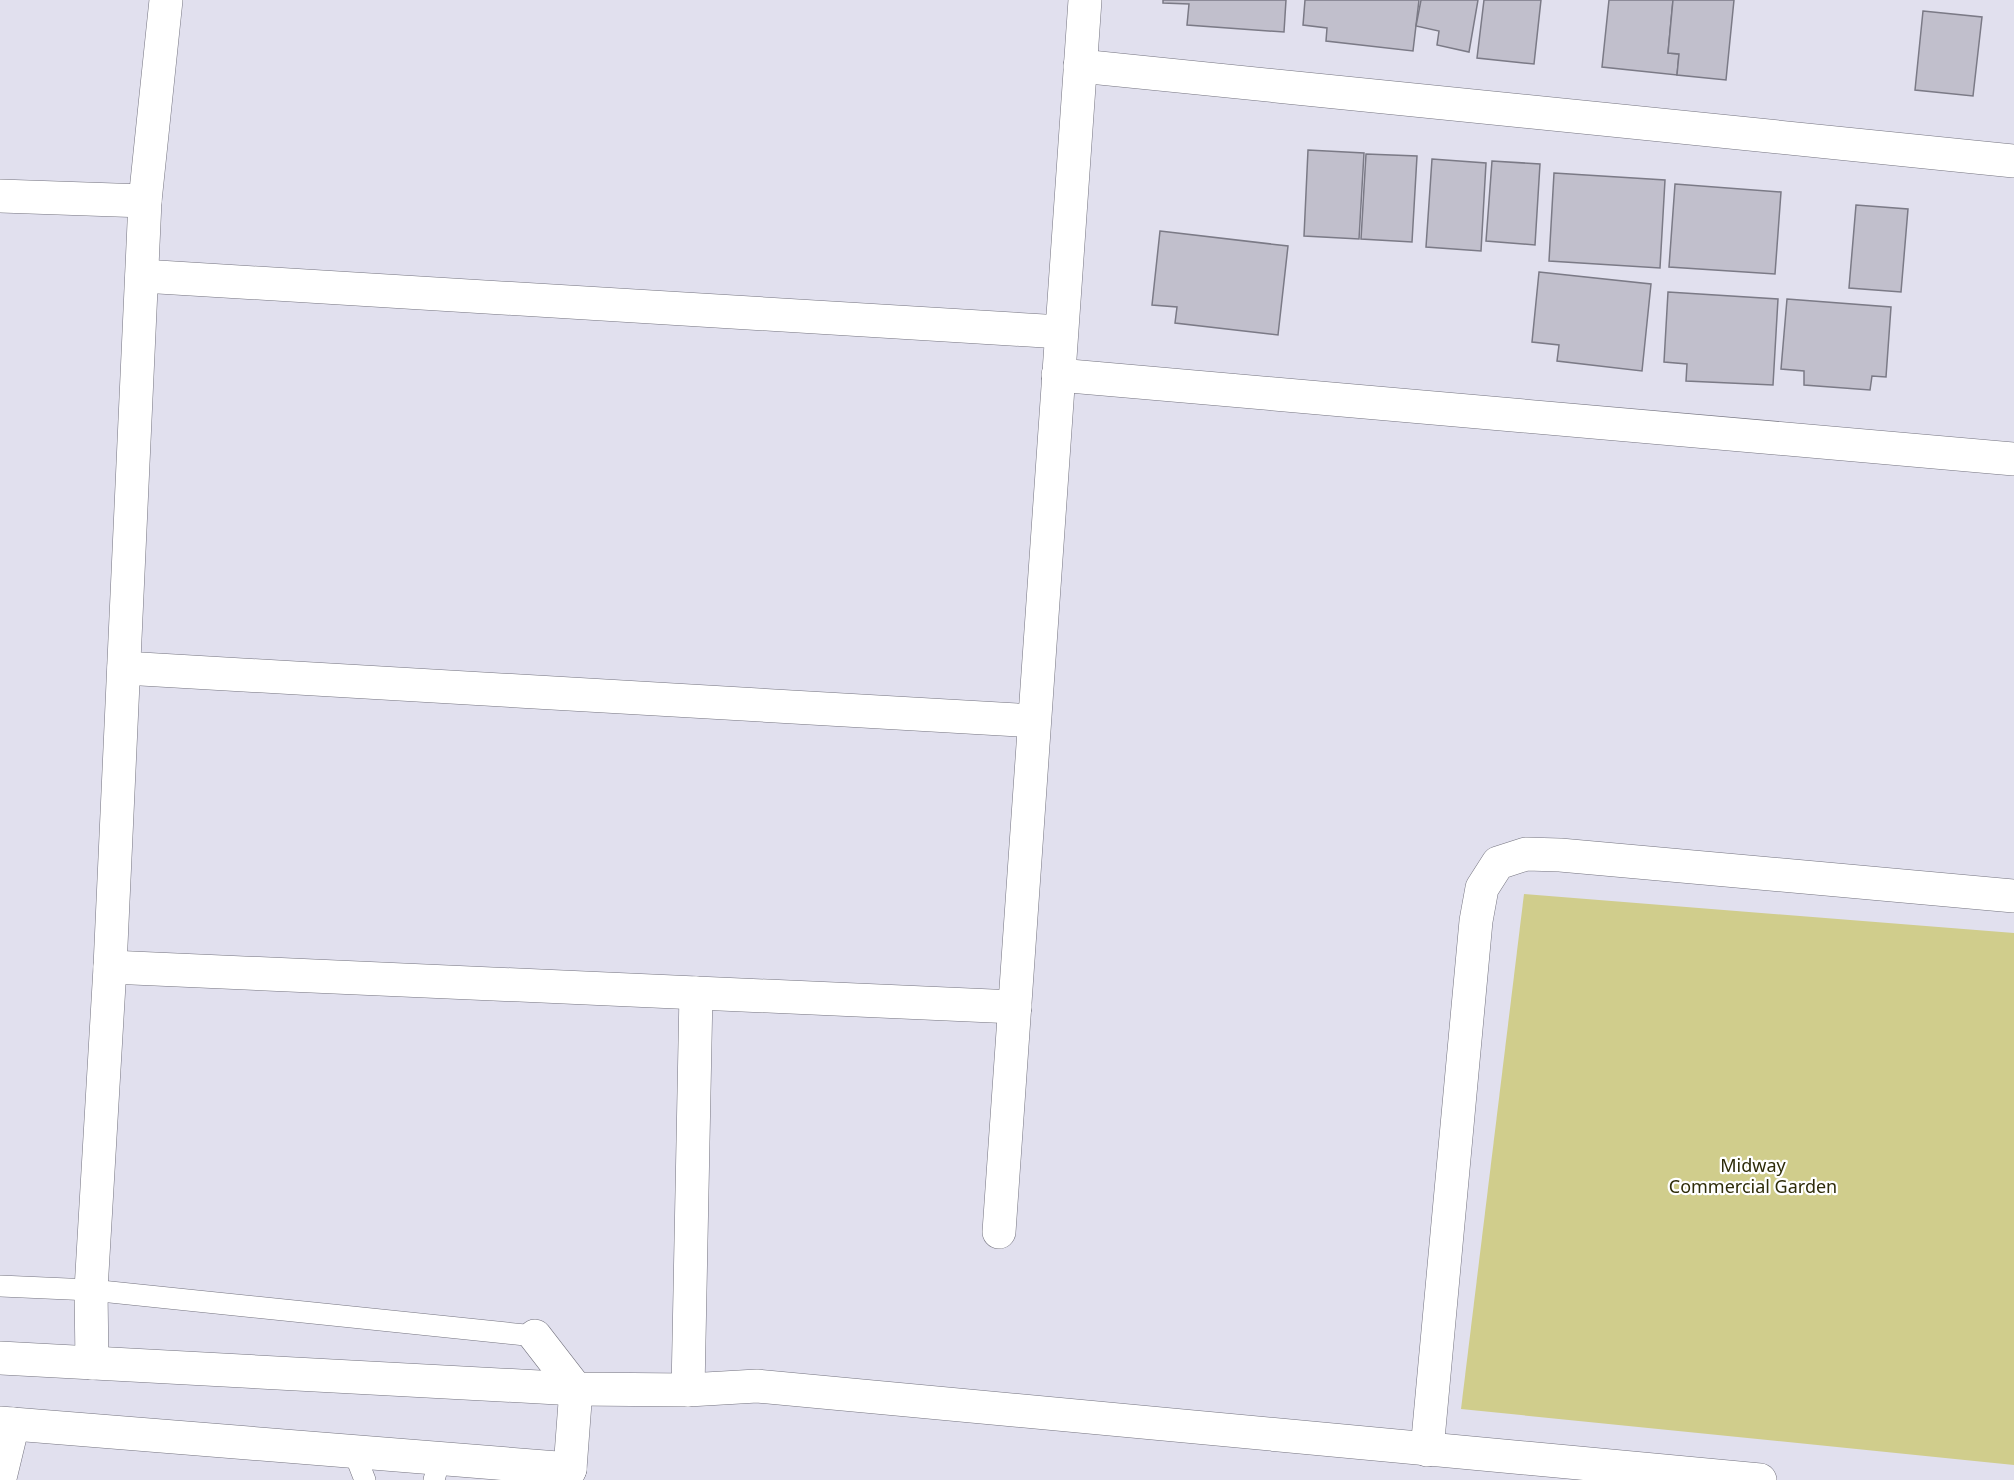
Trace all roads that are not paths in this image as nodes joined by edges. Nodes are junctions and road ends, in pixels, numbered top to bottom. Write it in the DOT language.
graph roads {
  1 [pos="166,0"];
  2 [pos="1084,0"];
  3 [pos="1080,66"];
  4 [pos="2014,161"];
  5 [pos="0,196"];
  6 [pos="145,201"];
  7 [pos="142,276"];
  8 [pos="1061,332"];
  9 [pos="1058,375"];
  10 [pos="2014,459"];
  11 [pos="124,668"];
  12 [pos="1034,721"];
  13 [pos="2014,896"];
  14 [pos="110,967"];
  15 [pos="696,993"];
  16 [pos="1015,1007"];
  17 [pos="999,1232"];
  18 [pos="0,1286"];
  19 [pos="90,1290"];
  20 [pos="535,1336"];
  21 [pos="0,1358"];
  22 [pos="92,1363"];
  23 [pos="576,1389"];
  24 [pos="688,1390"];
  25 [pos="7,1424"];
  26 [pos="1427,1450"];
  27 [pos="360,1466"];
  28 [pos="437,1469"];
  29 [pos="570,1476"];
  30 [pos="0,1478"];
  31 [pos="1760,1480"];
  1 -- 6 [label="street"];
  2 -- 3 [label="street"];
  3 -- 4 [label="street"];
  3 -- 8 [label="street"];
  5 -- 6 [label="street"];
  6 -- 7 [label="street"];
  7 -- 8 [label="street"];
  7 -- 11 [label="street"];
  8 -- 9 [label="street"];
  9 -- 10 [label="street"];
  9 -- 12 [label="street"];
  11 -- 12 [label="street"];
  11 -- 14 [label="street"];
  12 -- 16 [label="street"];
  13 -- 26 [label="street"];
  14 -- 15 [label="street"];
  14 -- 19 [label="street"];
  15 -- 16 [label="street"];
  15 -- 24 [label="street"];
  16 -- 17 [label="street"];
  18 -- 19 [label="lane"];
  19 -- 20 [label="lane"];
  19 -- 22 [label="street"];
  20 -- 23 [label="street"];
  21 -- 22 [label="street"];
  22 -- 23 [label="street"];
  23 -- 24 [label="street"];
  23 -- 29 [label="street"];
  24 -- 26 [label="street"];
  25 -- 27 [label="street"];
  25 -- 30 [label="street"];
  26 -- 31 [label="street"];
  27 -- 28 [label="street"];
  28 -- 29 [label="street"];
}
